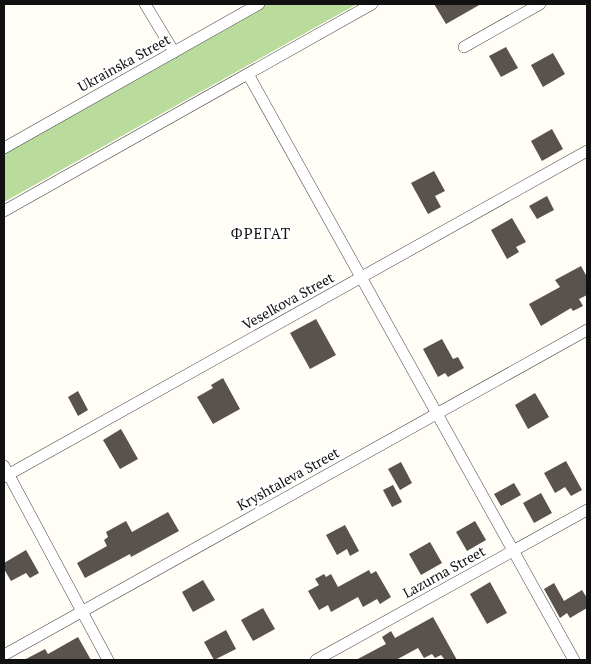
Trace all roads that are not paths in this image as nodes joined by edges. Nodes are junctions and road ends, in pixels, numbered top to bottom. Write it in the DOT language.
graph roads {
  1 [pos="145,4"];
  2 [pos="259,4"];
  3 [pos="372,4"];
  4 [pos="540,4"];
  5 [pos="464,47"];
  6 [pos="174,52"];
  7 [pos="248,74"];
  8 [pos="4,148"];
  9 [pos="587,151"];
  10 [pos="4,211"];
  11 [pos="361,278"];
  12 [pos="587,330"];
  13 [pos="437,414"];
  14 [pos="5,473"];
  15 [pos="587,510"];
  16 [pos="513,551"];
  17 [pos="82,611"];
  18 [pos="4,655"];
  19 [pos="108,660"];
  20 [pos="316,660"];
  21 [pos="574,660"];
  1 -- 6 [label="street"];
  2 -- 6 [label="street, Ukrainska Street"];
  3 -- 7 [label="street"];
  4 -- 5 [label="street"];
  6 -- 8 [label="street, Ukrainska Street"];
  7 -- 10 [label="street"];
  7 -- 11 [label="street"];
  9 -- 11 [label="street, Veselkova Street"];
  11 -- 13 [label="street"];
  11 -- 14 [label="street, Veselkova Street"];
  12 -- 13 [label="street, Kryshtaleva Street"];
  13 -- 16 [label="street"];
  13 -- 17 [label="street, Kryshtaleva Street"];
  14 -- 17 [label="street"];
  15 -- 16 [label="street, Lazurna Street"];
  16 -- 20 [label="street, Lazurna Street"];
  16 -- 21 [label="street"];
  17 -- 18 [label="street, Kryshtaleva Street"];
  17 -- 19 [label="street"];
}
